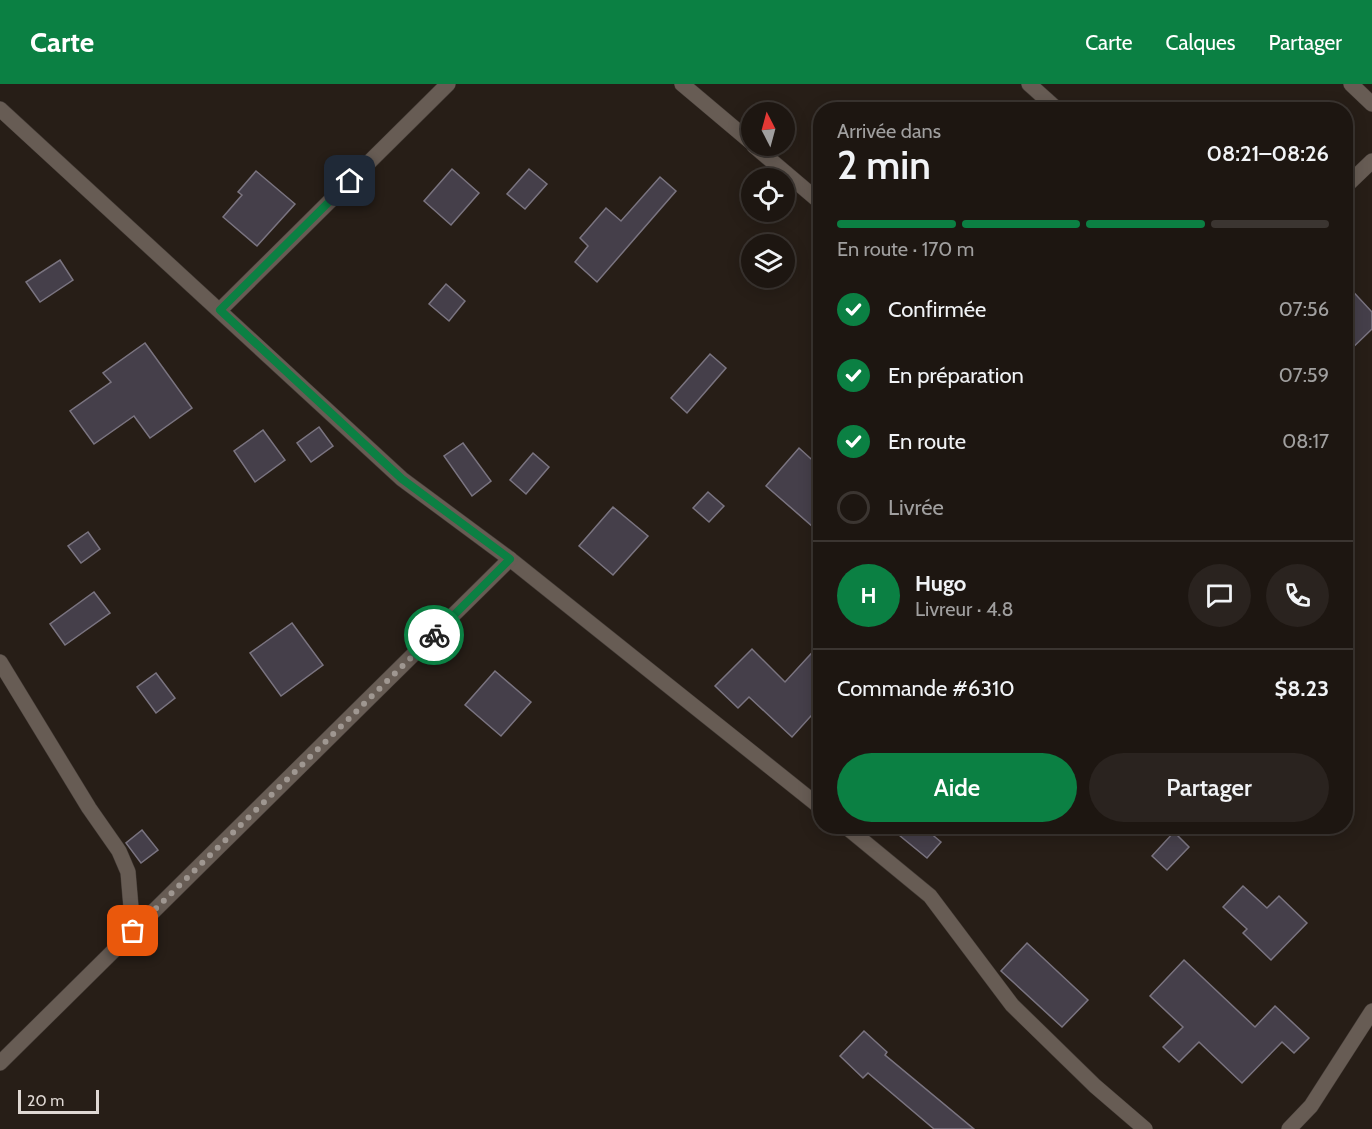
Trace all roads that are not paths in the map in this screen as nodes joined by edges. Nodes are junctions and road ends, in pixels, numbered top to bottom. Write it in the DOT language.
graph roads {
  1 [pos="448,84"];
  2 [pos="682,84"];
  3 [pos="1029,84"];
  4 [pos="1351,84"];
  5 [pos="1049,102"];
  6 [pos="1372,104"];
  7 [pos="0,109"];
  8 [pos="741,134"];
  9 [pos="767,156"];
  10 [pos="1372,161"];
  11 [pos="1353,179"];
  12 [pos="813,196"];
  13 [pos="220,310"];
  14 [pos="510,559"];
  15 [pos="0,662"];
  16 [pos="813,801"];
  17 [pos="855,834"];
  18 [pos="133,931"];
  19 [pos="1372,1011"];
  20 [pos="0,1063"];
  21 [pos="1145,1129"];
  22 [pos="1289,1129"];
  1 -- 13 [label="street"];
  2 -- 8 [label="street"];
  3 -- 5 [label="street"];
  4 -- 6 [label="street"];
  7 -- 13 [label="street"];
  9 -- 12 [label="street"];
  10 -- 11 [label="street"];
  13 -- 14 [label="street"];
  14 -- 16 [label="street"];
  14 -- 18 [label="street"];
  15 -- 18 [label="street"];
  17 -- 21 [label="street"];
  18 -- 20 [label="street"];
  19 -- 22 [label="street"];
}
